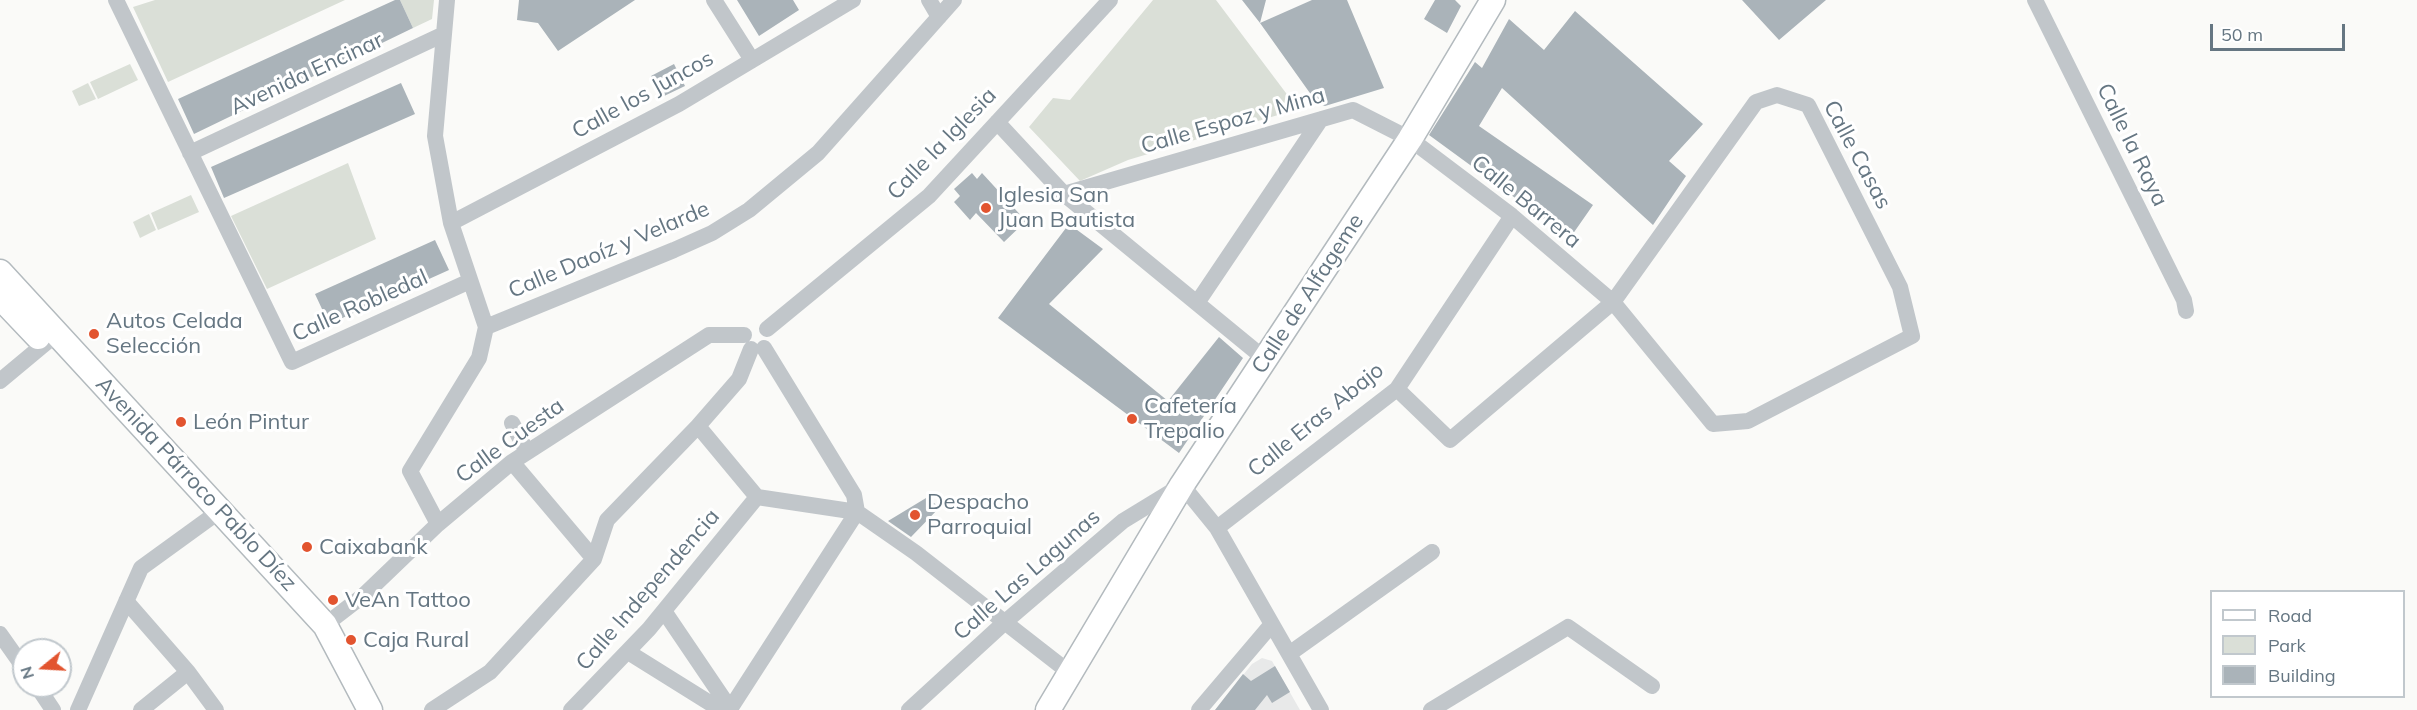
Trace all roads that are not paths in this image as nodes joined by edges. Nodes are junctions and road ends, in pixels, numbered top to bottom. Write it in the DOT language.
graph roads {
  1 [pos="116,0"];
  2 [pos="447,0"];
  3 [pos="714,0"];
  4 [pos="853,0"];
  5 [pos="929,0"];
  6 [pos="954,0"];
  7 [pos="1110,0"];
  8 [pos="1493,0"];
  9 [pos="2035,0"];
  10 [pos="939,17"];
  11 [pos="442,35"];
  12 [pos="752,60"];
  13 [pos="1321,119"];
  14 [pos="997,122"];
  15 [pos="1410,139"];
  16 [pos="190,153"];
  17 [pos="1064,194"];
  18 [pos="1512,216"];
  19 [pos="451,223"];
  20 [pos="0,272"];
  21 [pos="470,281"];
  22 [pos="0,297"];
  23 [pos="1612,302"];
  24 [pos="1197,303"];
  25 [pos="2186,311"];
  26 [pos="486,327"];
  27 [pos="766,329"];
  28 [pos="1912,336"];
  29 [pos="50,338"];
  30 [pos="753,344"];
  31 [pos="1265,359"];
  32 [pos="0,381"];
  33 [pos="1396,389"];
  34 [pos="512,423"];
  35 [pos="698,426"];
  36 [pos="527,452"];
  37 [pos="512,462"];
  38 [pos="1182,485"];
  39 [pos="757,497"];
  40 [pos="857,512"];
  41 [pos="216,514"];
  42 [pos="607,520"];
  43 [pos="438,524"];
  44 [pos="1217,528"];
  45 [pos="576,537"];
  46 [pos="1432,552"];
  47 [pos="594,559"];
  48 [pos="261,571"];
  49 [pos="126,601"];
  50 [pos="664,611"];
  51 [pos="1005,622"];
  52 [pos="1272,624"];
  53 [pos="325,625"];
  54 [pos="0,634"];
  55 [pos="12,651"];
  56 [pos="628,652"];
  57 [pos="1289,654"];
  58 [pos="188,672"];
  59 [pos="1070,673"];
  60 [pos="1652,686"];
  61 [pos="730,709"];
  62 [pos="78,710"];
  63 [pos="141,710"];
  64 [pos="216,710"];
  65 [pos="354,710"];
  66 [pos="370,710"];
  67 [pos="432,710"];
  68 [pos="571,710"];
  69 [pos="909,710"];
  70 [pos="1048,710"];
  71 [pos="1199,710"];
  72 [pos="1321,710"];
  73 [pos="1431,710"];
  1 -- 16 [label="street"];
  2 -- 11 [label="street"];
  3 -- 12 [label="street"];
  4 -- 12 [label="street, Calle los Juncos"];
  5 -- 10 [label="street"];
  6 -- 10 [label="street, Calle Daoíz y Velarde"];
  7 -- 14 [label="street, Calle la Iglesia"];
  8 -- 15 [label="main road, Calle de Alfageme"];
  9 -- 25 [label="street, Calle la Raya"];
  10 -- 26 [label="street, Calle Daoíz y Velarde"];
  11 -- 16 [label="street, Avenida Encinar"];
  11 -- 19 [label="street"];
  12 -- 19 [label="street, Calle los Juncos"];
  13 -- 15 [label="street, Calle Espoz y Mina"];
  13 -- 17 [label="street, Calle Espoz y Mina"];
  13 -- 24 [label="street"];
  14 -- 17 [label="street"];
  14 -- 27 [label="street, Calle la Iglesia"];
  15 -- 18 [label="street, Calle Barrera"];
  15 -- 31 [label="main road, Calle de Alfageme"];
  16 -- 21 [label="street, Calle Robledal"];
  17 -- 24 [label="street"];
  18 -- 23 [label="street, Calle Barrera"];
  18 -- 33 [label="street, Calle Eras Abajo"];
  19 -- 21 [label="street"];
  20 -- 29 [label="main road, Avenida Párroco Pablo Díez"];
  21 -- 26 [label="street"];
  22 -- 29 [label="main road, Avenida Párroco Pablo Díez"];
  23 -- 28 [label="street, Calle Barrera"];
  23 -- 28 [label="street, Calle Casas"];
  23 -- 33 [label="street, Calle Casas"];
  24 -- 31 [label="street"];
  26 -- 43 [label="street"];
  27 -- 30 [label="street"];
  27 -- 30 [label="street, Calle Cuesta"];
  29 -- 32 [label="street"];
  29 -- 41 [label="main road, Avenida Párroco Pablo Díez"];
  30 -- 35 [label="street"];
  30 -- 36 [label="street, Calle Cuesta"];
  30 -- 40 [label="street"];
  31 -- 38 [label="main road, Calle de Alfageme"];
  33 -- 44 [label="street, Calle Eras Abajo"];
  34 -- 36 [label="street"];
  35 -- 39 [label="street"];
  35 -- 42 [label="street"];
  36 -- 37 [label="street, Calle Cuesta"];
  37 -- 43 [label="street, Calle Cuesta"];
  37 -- 45 [label="street"];
  38 -- 44 [label="street"];
  38 -- 51 [label="street, Calle Las Lagunas"];
  38 -- 59 [label="main road, Calle de Alfageme"];
  39 -- 40 [label="street"];
  39 -- 50 [label="street, Calle Independencia"];
  40 -- 51 [label="street"];
  40 -- 61 [label="street"];
  41 -- 48 [label="main road, Avenida Párroco Pablo Díez"];
  41 -- 49 [label="street"];
  41 -- 53 [label="main road, Avenida Párroco Pablo Díez"];
  42 -- 45 [label="street"];
  42 -- 47 [label="street"];
  43 -- 53 [label="street, Calle Cuesta"];
  44 -- 52 [label="street"];
  45 -- 47 [label="street"];
  46 -- 57 [label="street"];
  47 -- 67 [label="street"];
  48 -- 53 [label="main road"];
  48 -- 65 [label="main road, Avenida Párroco Pablo Díez"];
  49 -- 58 [label="street"];
  49 -- 62 [label="street"];
  50 -- 56 [label="street, Calle Independencia"];
  50 -- 61 [label="street"];
  51 -- 59 [label="street"];
  51 -- 69 [label="street, Calle Las Lagunas"];
  52 -- 57 [label="street"];
  52 -- 71 [label="street"];
  53 -- 66 [label="main road, Avenida Párroco Pablo Díez"];
  54 -- 55 [label="street"];
  56 -- 61 [label="street"];
  56 -- 68 [label="street, Calle Independencia"];
  57 -- 72 [label="street"];
  58 -- 63 [label="street"];
  58 -- 64 [label="street"];
  59 -- 70 [label="main road, Calle de Alfageme"];
  60 -- 73 [label="street"];
}
